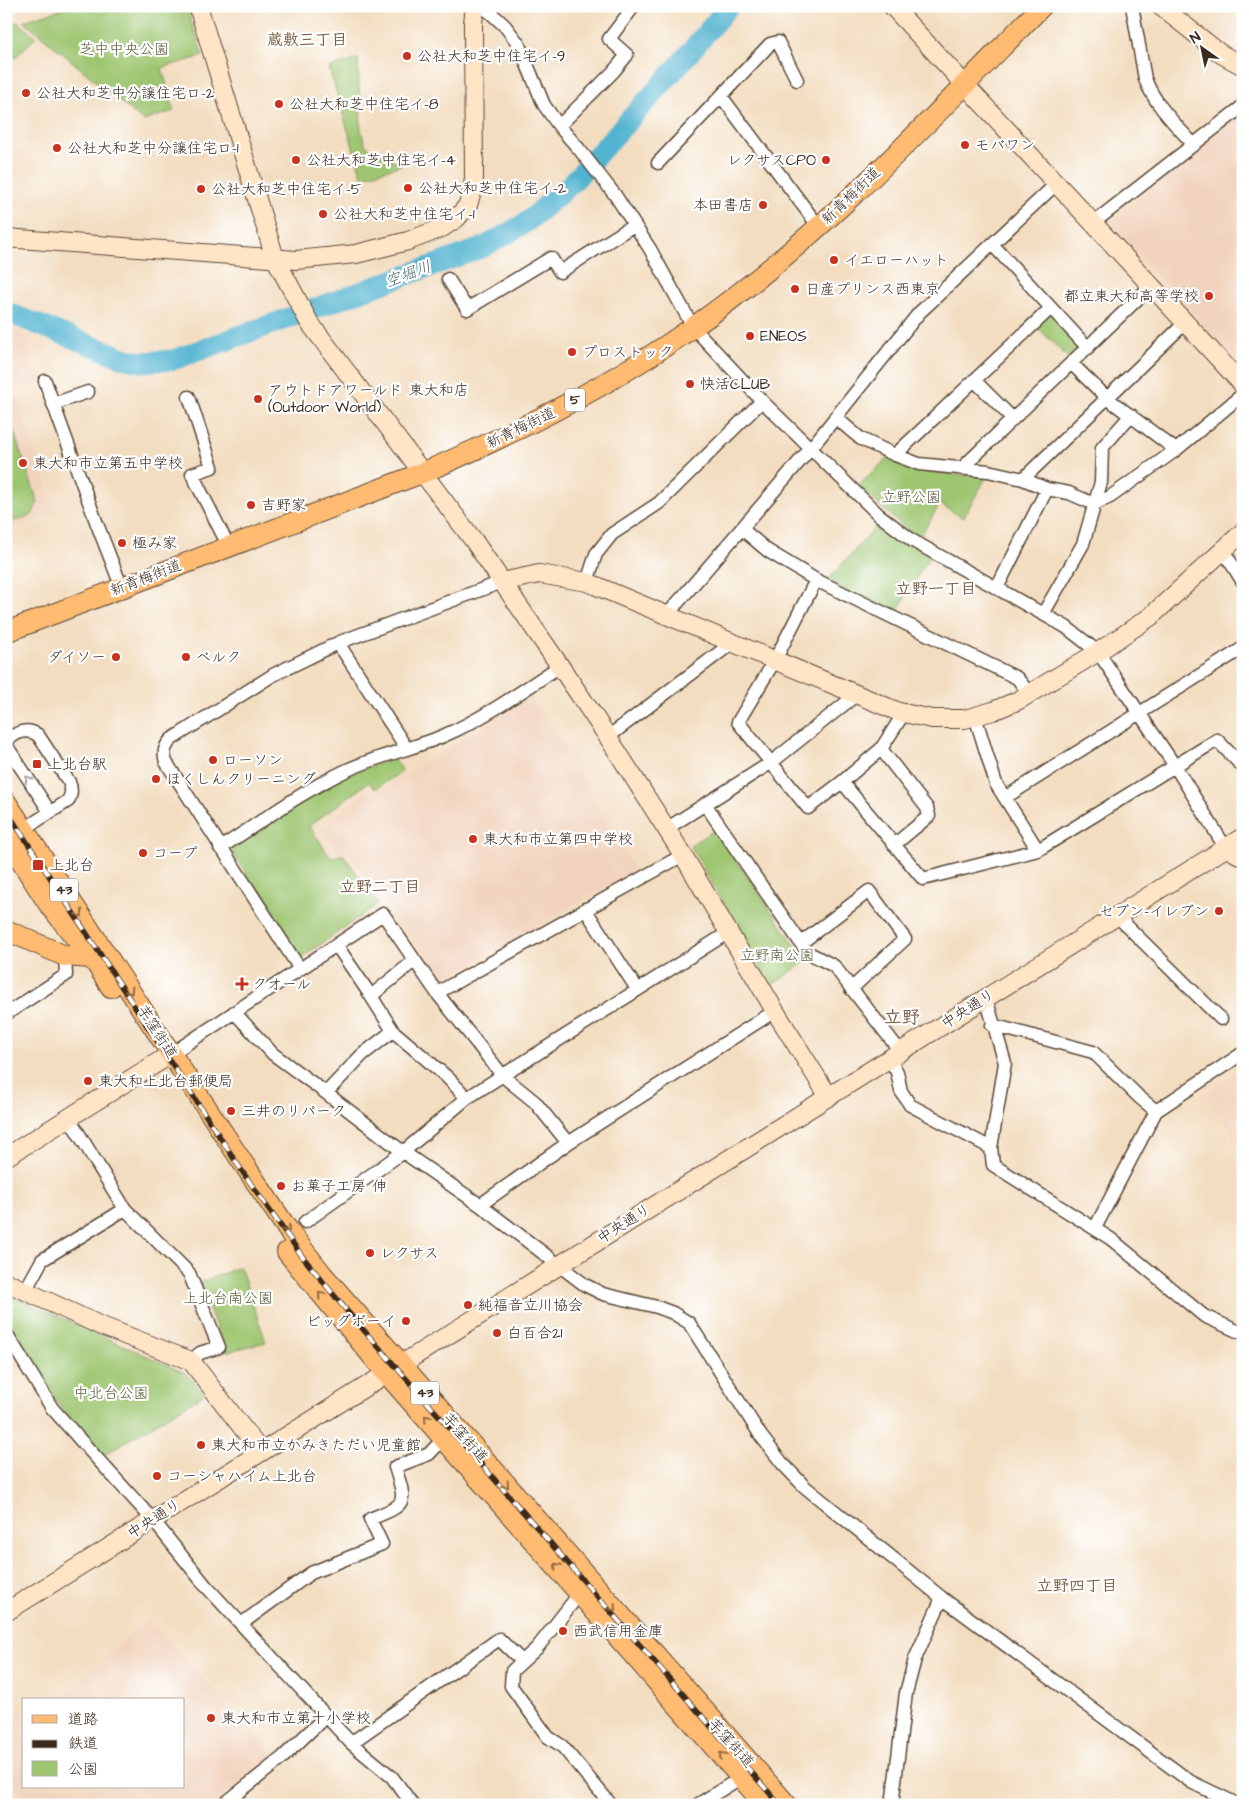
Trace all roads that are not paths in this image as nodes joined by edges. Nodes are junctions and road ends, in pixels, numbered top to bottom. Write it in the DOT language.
graph roads {
  1 [pos="198,6"];
  2 [pos="634,6"];
  3 [pos="892,6"];
  4 [pos="1042,6"];
  5 [pos="1132,6"];
  6 [pos="1160,6"];
  7 [pos="474,8"];
  8 [pos="1243,66"];
  9 [pos="797,80"];
  10 [pos="965,84"];
  11 [pos="720,96"];
  12 [pos="1243,106"];
  13 [pos="559,126"];
  14 [pos="1194,145"];
  15 [pos="658,163"];
  16 [pos="1056,184"];
  17 [pos="1093,223"];
  18 [pos="634,225"];
  19 [pos="819,226"];
  20 [pos="6,238"];
  21 [pos="992,244"];
  22 [pos="275,258"];
  23 [pos="448,279"];
  24 [pos="1151,286"];
  25 [pos="1051,308"];
  26 [pos="1185,323"];
  27 [pos="693,327"];
  28 [pos="1088,348"];
  29 [pos="1072,363"];
  30 [pos="974,380"];
  31 [pos="45,382"];
  32 [pos="1243,385"];
  33 [pos="88,392"];
  34 [pos="1243,394"];
  35 [pos="189,397"];
  36 [pos="1107,398"];
  37 [pos="762,401"];
  38 [pos="53,404"];
  39 [pos="1131,415"];
  40 [pos="835,418"];
  41 [pos="1013,419"];
  42 [pos="811,448"];
  43 [pos="1176,450"];
  44 [pos="895,455"];
  45 [pos="960,469"];
  46 [pos="422,473"];
  47 [pos="1023,479"];
  48 [pos="1047,489"];
  49 [pos="1094,504"];
  50 [pos="742,529"];
  51 [pos="1243,532"];
  52 [pos="229,546"];
  53 [pos="1223,550"];
  54 [pos="816,580"];
  55 [pos="502,582"];
  56 [pos="587,582"];
  57 [pos="1243,582"];
  58 [pos="122,588"];
  59 [pos="997,588"];
  60 [pos="1043,614"];
  61 [pos="667,615"];
  62 [pos="6,632"];
  63 [pos="338,643"];
  64 [pos="732,643"];
  65 [pos="1243,648"];
  66 [pos="1098,652"];
  67 [pos="775,660"];
  68 [pos="560,666"];
  69 [pos="1030,694"];
  70 [pos="856,695"];
  71 [pos="904,713"];
  72 [pos="1139,714"];
  73 [pos="975,716"];
  74 [pos="608,737"];
  75 [pos="6,740"];
  76 [pos="6,745"];
  77 [pos="407,749"];
  78 [pos="881,749"];
  79 [pos="772,762"];
  80 [pos="1175,766"];
  81 [pos="1243,767"];
  82 [pos="842,782"];
  83 [pos="1006,797"];
  84 [pos="6,802"];
  85 [pos="705,804"];
  86 [pos="50,812"];
  87 [pos="24,829"];
  88 [pos="666,829"];
  89 [pos="1243,836"];
  90 [pos="6,838"];
  91 [pos="894,844"];
  92 [pos="1225,847"];
  93 [pos="220,848"];
  94 [pos="1038,850"];
  95 [pos="683,856"];
  96 [pos="1243,857"];
  97 [pos="585,909"];
  98 [pos="1118,916"];
  99 [pos="6,930"];
  100 [pos="728,932"];
  101 [pos="801,943"];
  102 [pos="337,946"];
  103 [pos="97,954"];
  104 [pos="65,956"];
  105 [pos="414,961"];
  106 [pos="300,969"];
  107 [pos="850,988"];
  108 [pos="637,989"];
  109 [pos="437,993"];
  110 [pos="371,996"];
  111 [pos="986,998"];
  112 [pos="775,1011"];
  113 [pos="234,1012"];
  114 [pos="6,1014"];
  115 [pos="1221,1020"];
  116 [pos="992,1025"];
  117 [pos="393,1031"];
  118 [pos="1243,1053"];
  119 [pos="895,1055"];
  120 [pos="165,1057"];
  121 [pos="503,1076"];
  122 [pos="326,1093"];
  123 [pos="829,1097"];
  124 [pos="467,1098"];
  125 [pos="1156,1111"];
  126 [pos="70,1118"];
  127 [pos="568,1143"];
  128 [pos="991,1148"];
  129 [pos="403,1152"];
  130 [pos="6,1157"];
  131 [pos="480,1205"];
  132 [pos="125,1209"];
  133 [pos="305,1222"];
  134 [pos="1095,1228"];
  135 [pos="560,1264"];
  136 [pos="6,1282"];
  137 [pos="25,1291"];
  138 [pos="1243,1331"];
  139 [pos="6,1333"];
  140 [pos="191,1361"];
  141 [pos="394,1370"];
  142 [pos="444,1438"];
  143 [pos="261,1452"];
  144 [pos="153,1520"];
  145 [pos="580,1593"];
  146 [pos="942,1598"];
  147 [pos="6,1612"];
  148 [pos="242,1624"];
  149 [pos="522,1661"];
  150 [pos="326,1716"];
  151 [pos="351,1744"];
  152 [pos="742,1777"];
  153 [pos="608,1801"];
  154 [pos="223,1805"];
  155 [pos="413,1805"];
  156 [pos="697,1805"];
  157 [pos="765,1805"];
  158 [pos="787,1805"];
  159 [pos="892,1805"];
  160 [pos="1239,1805"];
  1 -- 22 [label="street"];
  2 -- 13 [label="street"];
  3 -- 10 [label="street"];
  4 -- 10 [label="main road, 新青梅街道 / 5"];
  5 -- 14 [label="street"];
  6 -- 8 [label="street"];
  7 -- 13 [label="street"];
  7 -- 22 [label="street"];
  9 -- 11 [label="street"];
  10 -- 16 [label="street"];
  10 -- 19 [label="main road, 新青梅街道 / 5"];
  11 -- 15 [label="street"];
  11 -- 19 [label="street"];
  12 -- 14 [label="street"];
  13 -- 18 [label="street"];
  14 -- 17 [label="street"];
  16 -- 17 [label="street"];
  16 -- 21 [label="street"];
  17 -- 24 [label="street"];
  18 -- 23 [label="street"];
  18 -- 27 [label="street"];
  19 -- 27 [label="main road, 新青梅街道 / 5"];
  20 -- 22 [label="street"];
  21 -- 25 [label="street"];
  21 -- 40 [label="street"];
  22 -- 46 [label="street"];
  24 -- 26 [label="street"];
  24 -- 28 [label="street"];
  25 -- 28 [label="street"];
  25 -- 30 [label="street"];
  26 -- 32 [label="street"];
  26 -- 36 [label="street"];
  27 -- 37 [label="street"];
  27 -- 46 [label="main road, 新青梅街道 / 5"];
  28 -- 29 [label="street"];
  29 -- 36 [label="street"];
  29 -- 41 [label="street"];
  30 -- 41 [label="street"];
  30 -- 44 [label="street"];
  31 -- 38 [label="street"];
  33 -- 38 [label="street"];
  34 -- 43 [label="street"];
  35 -- 52 [label="street"];
  36 -- 39 [label="street"];
  36 -- 47 [label="street"];
  37 -- 42 [label="street"];
  37 -- 56 [label="street"];
  38 -- 58 [label="street"];
  39 -- 43 [label="street"];
  39 -- 49 [label="street"];
  40 -- 42 [label="street"];
  40 -- 44 [label="street"];
  41 -- 45 [label="street"];
  42 -- 50 [label="street"];
  42 -- 59 [label="street"];
  43 -- 49 [label="street"];
  44 -- 45 [label="street"];
  45 -- 47 [label="street"];
  46 -- 52 [label="main road, 新青梅街道 / 5"];
  46 -- 55 [label="street"];
  47 -- 48 [label="street"];
  48 -- 49 [label="street"];
  48 -- 59 [label="street"];
  49 -- 60 [label="street"];
  50 -- 54 [label="street"];
  50 -- 61 [label="street"];
  51 -- 53 [label="street"];
  52 -- 58 [label="main road, 新青梅街道 / 5"];
  53 -- 57 [label="street"];
  53 -- 66 [label="street"];
  54 -- 67 [label="street"];
  54 -- 69 [label="street"];
  55 -- 56 [label="street"];
  55 -- 63 [label="street"];
  55 -- 68 [label="street"];
  56 -- 61 [label="street"];
  58 -- 62 [label="main road, 新青梅街道 / 5"];
  59 -- 60 [label="street"];
  60 -- 66 [label="street"];
  61 -- 64 [label="street"];
  63 -- 77 [label="street"];
  63 -- 93 [label="street"];
  64 -- 67 [label="street"];
  64 -- 74 [label="street"];
  65 -- 72 [label="street"];
  66 -- 69 [label="street"];
  66 -- 72 [label="street"];
  67 -- 70 [label="street"];
  67 -- 79 [label="street"];
  68 -- 74 [label="street"];
  68 -- 77 [label="street"];
  69 -- 73 [label="street"];
  70 -- 71 [label="street"];
  70 -- 79 [label="street"];
  71 -- 73 [label="street"];
  71 -- 78 [label="street"];
  72 -- 80 [label="street"];
  72 -- 83 [label="street"];
  73 -- 83 [label="street"];
  74 -- 88 [label="street"];
  75 -- 86 [label="street"];
  86 -- 76 [label="street, one-way"];
  77 -- 93 [label="street"];
  78 -- 82 [label="street"];
  78 -- 91 [label="street"];
  79 -- 82 [label="street"];
  79 -- 85 [label="street"];
  80 -- 81 [label="street"];
  80 -- 92 [label="street"];
  80 -- 94 [label="street"];
  82 -- 91 [label="street"];
  83 -- 94 [label="street"];
  84 -- 87 [label="main road, 芋窪街道 / 43"];
  85 -- 88 [label="street"];
  85 -- 101 [label="street"];
  86 -- 87 [label="street"];
  87 -- 103 [label="main road, 芋窪街道 / 43, one-way"];
  88 -- 95 [label="street"];
  89 -- 92 [label="street, 中央通り"];
  90 -- 103 [label="main road, 芋窪街道 / 43"];
  91 -- 94 [label="street"];
  92 -- 96 [label="street"];
  92 -- 98 [label="street, 中央通り"];
  93 -- 106 [label="street"];
  95 -- 97 [label="street"];
  95 -- 100 [label="street"];
  97 -- 108 [label="street"];
  97 -- 109 [label="street"];
  98 -- 111 [label="street, 中央通り"];
  98 -- 115 [label="street"];
  99 -- 104 [label="main road"];
  100 -- 108 [label="street"];
  100 -- 112 [label="street"];
  101 -- 107 [label="street"];
  101 -- 107 [label="street"];
  102 -- 105 [label="street"];
  102 -- 106 [label="street"];
  102 -- 110 [label="street"];
  103 -- 104 [label="main road"];
  103 -- 120 [label="main road, 芋窪街道 / 43"];
  104 -- 114 [label="street"];
  105 -- 109 [label="street"];
  105 -- 110 [label="street"];
  106 -- 113 [label="street"];
  107 -- 119 [label="street"];
  108 -- 121 [label="street"];
  109 -- 121 [label="street"];
  110 -- 117 [label="street"];
  111 -- 116 [label="street"];
  111 -- 119 [label="street, 中央通り"];
  112 -- 123 [label="street"];
  112 -- 127 [label="street"];
  113 -- 120 [label="street"];
  113 -- 122 [label="street"];
  116 -- 125 [label="street"];
  116 -- 128 [label="street"];
  117 -- 122 [label="street"];
  117 -- 124 [label="street"];
  118 -- 125 [label="street"];
  119 -- 123 [label="street, 中央通り"];
  119 -- 128 [label="street"];
  120 -- 126 [label="street"];
  120 -- 141 [label="main road, 芋窪街道 / 43"];
  121 -- 124 [label="street"];
  121 -- 127 [label="street"];
  122 -- 129 [label="street"];
  123 -- 135 [label="street, 中央通り"];
  124 -- 129 [label="street"];
  125 -- 134 [label="street"];
  126 -- 130 [label="street"];
  126 -- 132 [label="street"];
  127 -- 131 [label="street"];
  128 -- 134 [label="street"];
  129 -- 131 [label="street"];
  129 -- 133 [label="street"];
  131 -- 135 [label="street"];
  132 -- 137 [label="street"];
  132 -- 140 [label="street"];
  134 -- 138 [label="street"];
  135 -- 141 [label="street, 中央通り"];
  135 -- 146 [label="street"];
  136 -- 137 [label="street"];
  137 -- 140 [label="street"];
  139 -- 144 [label="street"];
  140 -- 143 [label="street"];
  142 -- 141 [label="main road, 芋窪街道 / 43, one-way"];
  141 -- 143 [label="street, 中央通り"];
  141 -- 158 [label="main road, 芋窪街道 / 43, one-way"];
  145 -- 142 [label="main road, 芋窪街道 / 43, one-way"];
  142 -- 148 [label="street"];
  143 -- 144 [label="street, 中央通り"];
  144 -- 147 [label="street, 中央通り"];
  144 -- 148 [label="street"];
  145 -- 149 [label="street"];
  152 -- 145 [label="main road, 芋窪街道 / 43, one-way"];
  146 -- 159 [label="street"];
  146 -- 160 [label="street"];
  148 -- 150 [label="street"];
  149 -- 151 [label="street"];
  149 -- 153 [label="street"];
  150 -- 151 [label="street"];
  150 -- 154 [label="street"];
  151 -- 155 [label="street"];
  152 -- 156 [label="street"];
  152 -- 157 [label="main road, 芋窪街道 / 43"];
}
